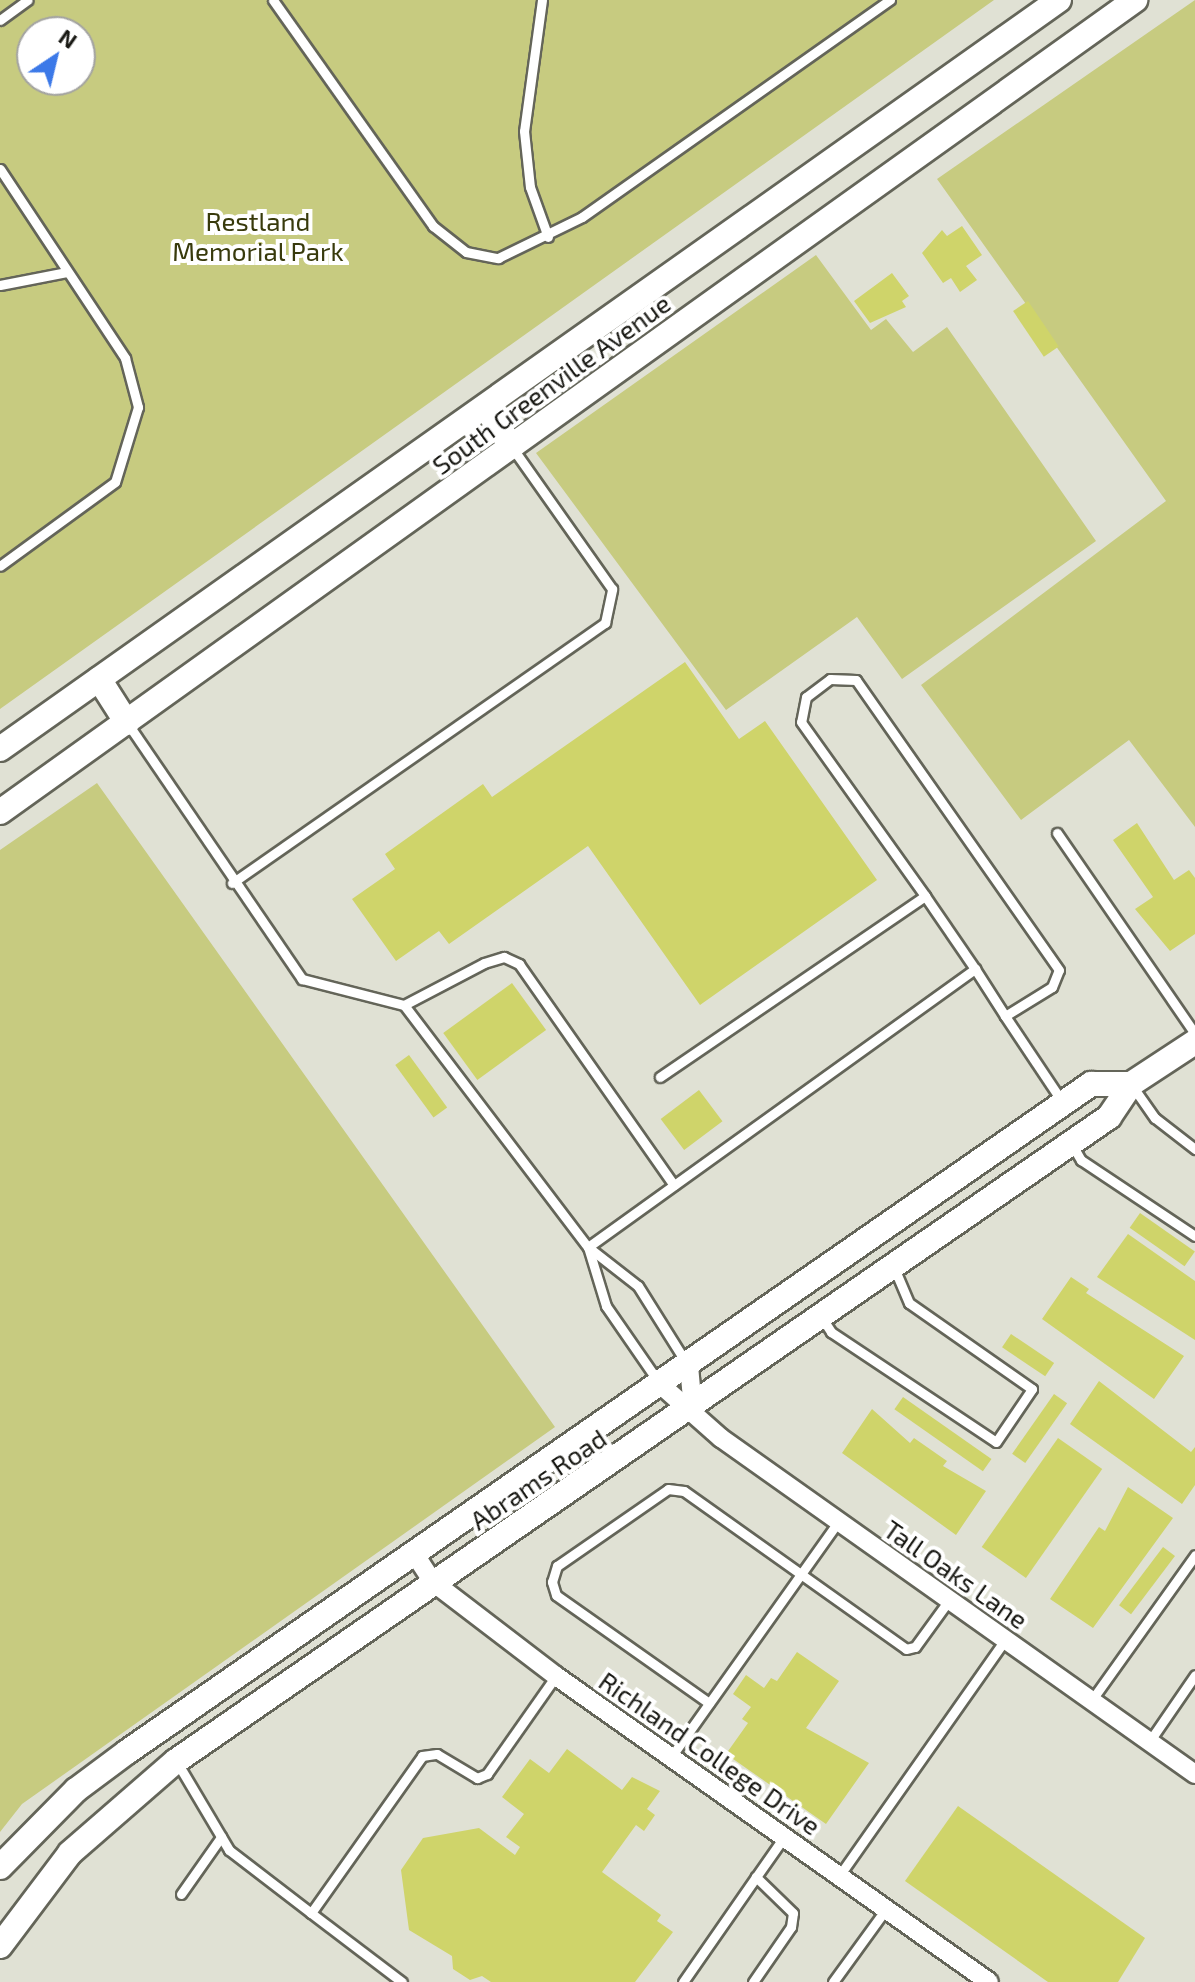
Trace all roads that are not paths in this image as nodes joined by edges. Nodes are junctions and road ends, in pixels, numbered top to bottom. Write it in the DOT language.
graph roads {
  1 [pos="28,0"];
  2 [pos="273,0"];
  3 [pos="542,0"];
  4 [pos="890,0"];
  5 [pos="1059,0"];
  6 [pos="1129,1"];
  7 [pos="0,20"];
  8 [pos="0,169"];
  9 [pos="548,237"];
  10 [pos="67,272"];
  11 [pos="0,285"];
  12 [pos="485,407"];
  13 [pos="512,447"];
  14 [pos="0,566"];
  15 [pos="99,679"];
  16 [pos="127,723"];
  17 [pos="0,749"];
  18 [pos="0,812"];
  19 [pos="1057,833"];
  20 [pos="232,883"];
  21 [pos="925,896"];
  22 [pos="975,969"];
  23 [pos="404,1005"];
  24 [pos="1005,1016"];
  25 [pos="1195,1034"];
  26 [pos="1195,1042"];
  27 [pos="660,1077"];
  28 [pos="1131,1084"];
  29 [pos="1063,1103"];
  30 [pos="1071,1143"];
  31 [pos="1195,1149"];
  32 [pos="674,1185"];
  33 [pos="1195,1236"];
  34 [pos="588,1247"];
  35 [pos="894,1268"];
  36 [pos="822,1318"];
  37 [pos="689,1366"];
  38 [pos="661,1385"];
  39 [pos="693,1409"];
  40 [pos="838,1522"];
  41 [pos="414,1553"];
  42 [pos="1195,1555"];
  43 [pos="801,1574"];
  44 [pos="433,1582"];
  45 [pos="949,1600"];
  46 [pos="1005,1640"];
  47 [pos="1195,1675"];
  48 [pos="556,1676"];
  49 [pos="1091,1701"];
  50 [pos="709,1703"];
  51 [pos="157,1731"];
  52 [pos="1149,1742"];
  53 [pos="671,1757"];
  54 [pos="176,1761"];
  55 [pos="1195,1774"];
  56 [pos="221,1837"];
  57 [pos="784,1837"];
  58 [pos="0,1867"];
  59 [pos="839,1876"];
  60 [pos="756,1877"];
  61 [pos="181,1894"];
  62 [pos="886,1909"];
  63 [pos="311,1913"];
  64 [pos="0,1946"];
  65 [pos="402,1982"];
  66 [pos="683,1982"];
  67 [pos="753,1982"];
  68 [pos="833,1982"];
  69 [pos="989,1982"];
  1 -- 7 [label="lane"];
  2 -- 9 [label="lane"];
  3 -- 9 [label="lane"];
  4 -- 9 [label="lane"];
  5 -- 12 [label="main road, South Greenville Avenue"];
  6 -- 13 [label="main road, South Greenville Avenue"];
  8 -- 10 [label="lane"];
  10 -- 11 [label="lane"];
  10 -- 14 [label="lane"];
  12 -- 13 [label="main road"];
  12 -- 15 [label="main road, South Greenville Avenue"];
  13 -- 16 [label="main road, South Greenville Avenue"];
  13 -- 20 [label="lane"];
  15 -- 16 [label="main road"];
  15 -- 17 [label="main road, South Greenville Avenue"];
  16 -- 18 [label="main road, South Greenville Avenue"];
  16 -- 20 [label="lane"];
  19 -- 25 [label="lane"];
  20 -- 23 [label="lane"];
  21 -- 22 [label="lane"];
  21 -- 24 [label="lane"];
  21 -- 27 [label="lane"];
  22 -- 24 [label="lane"];
  22 -- 32 [label="lane"];
  23 -- 32 [label="lane"];
  23 -- 34 [label="lane"];
  24 -- 29 [label="lane"];
  26 -- 28 [label="main road, Abrams Road"];
  28 -- 29 [label="main road, Abrams Road"];
  28 -- 30 [label="main road, Abrams Road"];
  28 -- 31 [label="lane"];
  29 -- 37 [label="main road, Abrams Road"];
  30 -- 33 [label="lane"];
  30 -- 35 [label="main road, Abrams Road"];
  32 -- 34 [label="lane"];
  34 -- 37 [label="lane"];
  34 -- 38 [label="lane"];
  35 -- 36 [label="main road, Abrams Road"];
  35 -- 36 [label="lane"];
  36 -- 39 [label="main road, Abrams Road"];
  37 -- 38 [label="main road, Abrams Road"];
  37 -- 39 [label="street"];
  38 -- 39 [label="street, Tall Oaks Lane"];
  38 -- 41 [label="main road, Abrams Road"];
  39 -- 40 [label="street, Tall Oaks Lane"];
  39 -- 44 [label="main road, Abrams Road"];
  40 -- 43 [label="lane"];
  40 -- 45 [label="street, Tall Oaks Lane"];
  41 -- 44 [label="street, Richland College Drive"];
  41 -- 51 [label="main road, Abrams Road"];
  42 -- 49 [label="lane"];
  43 -- 45 [label="lane"];
  43 -- 50 [label="lane"];
  43 -- 50 [label="lane"];
  44 -- 48 [label="street, Richland College Drive"];
  44 -- 54 [label="main road, Abrams Road"];
  45 -- 46 [label="street, Tall Oaks Lane"];
  46 -- 49 [label="street, Tall Oaks Lane"];
  46 -- 59 [label="lane"];
  47 -- 52 [label="lane"];
  48 -- 53 [label="street, Richland College Drive"];
  48 -- 63 [label="lane"];
  49 -- 52 [label="street, Tall Oaks Lane"];
  50 -- 53 [label="lane"];
  51 -- 54 [label="main road"];
  51 -- 58 [label="main road, Abrams Road"];
  52 -- 55 [label="street, Tall Oaks Lane"];
  53 -- 57 [label="street, Richland College Drive"];
  54 -- 56 [label="lane"];
  54 -- 64 [label="main road, Abrams Road"];
  56 -- 61 [label="lane"];
  56 -- 63 [label="lane"];
  57 -- 59 [label="street, Richland College Drive"];
  57 -- 60 [label="lane"];
  59 -- 62 [label="street, Richland College Drive"];
  60 -- 66 [label="lane"];
  60 -- 67 [label="lane"];
  62 -- 68 [label="lane"];
  62 -- 69 [label="street, Richland College Drive"];
  63 -- 65 [label="lane"];
}
